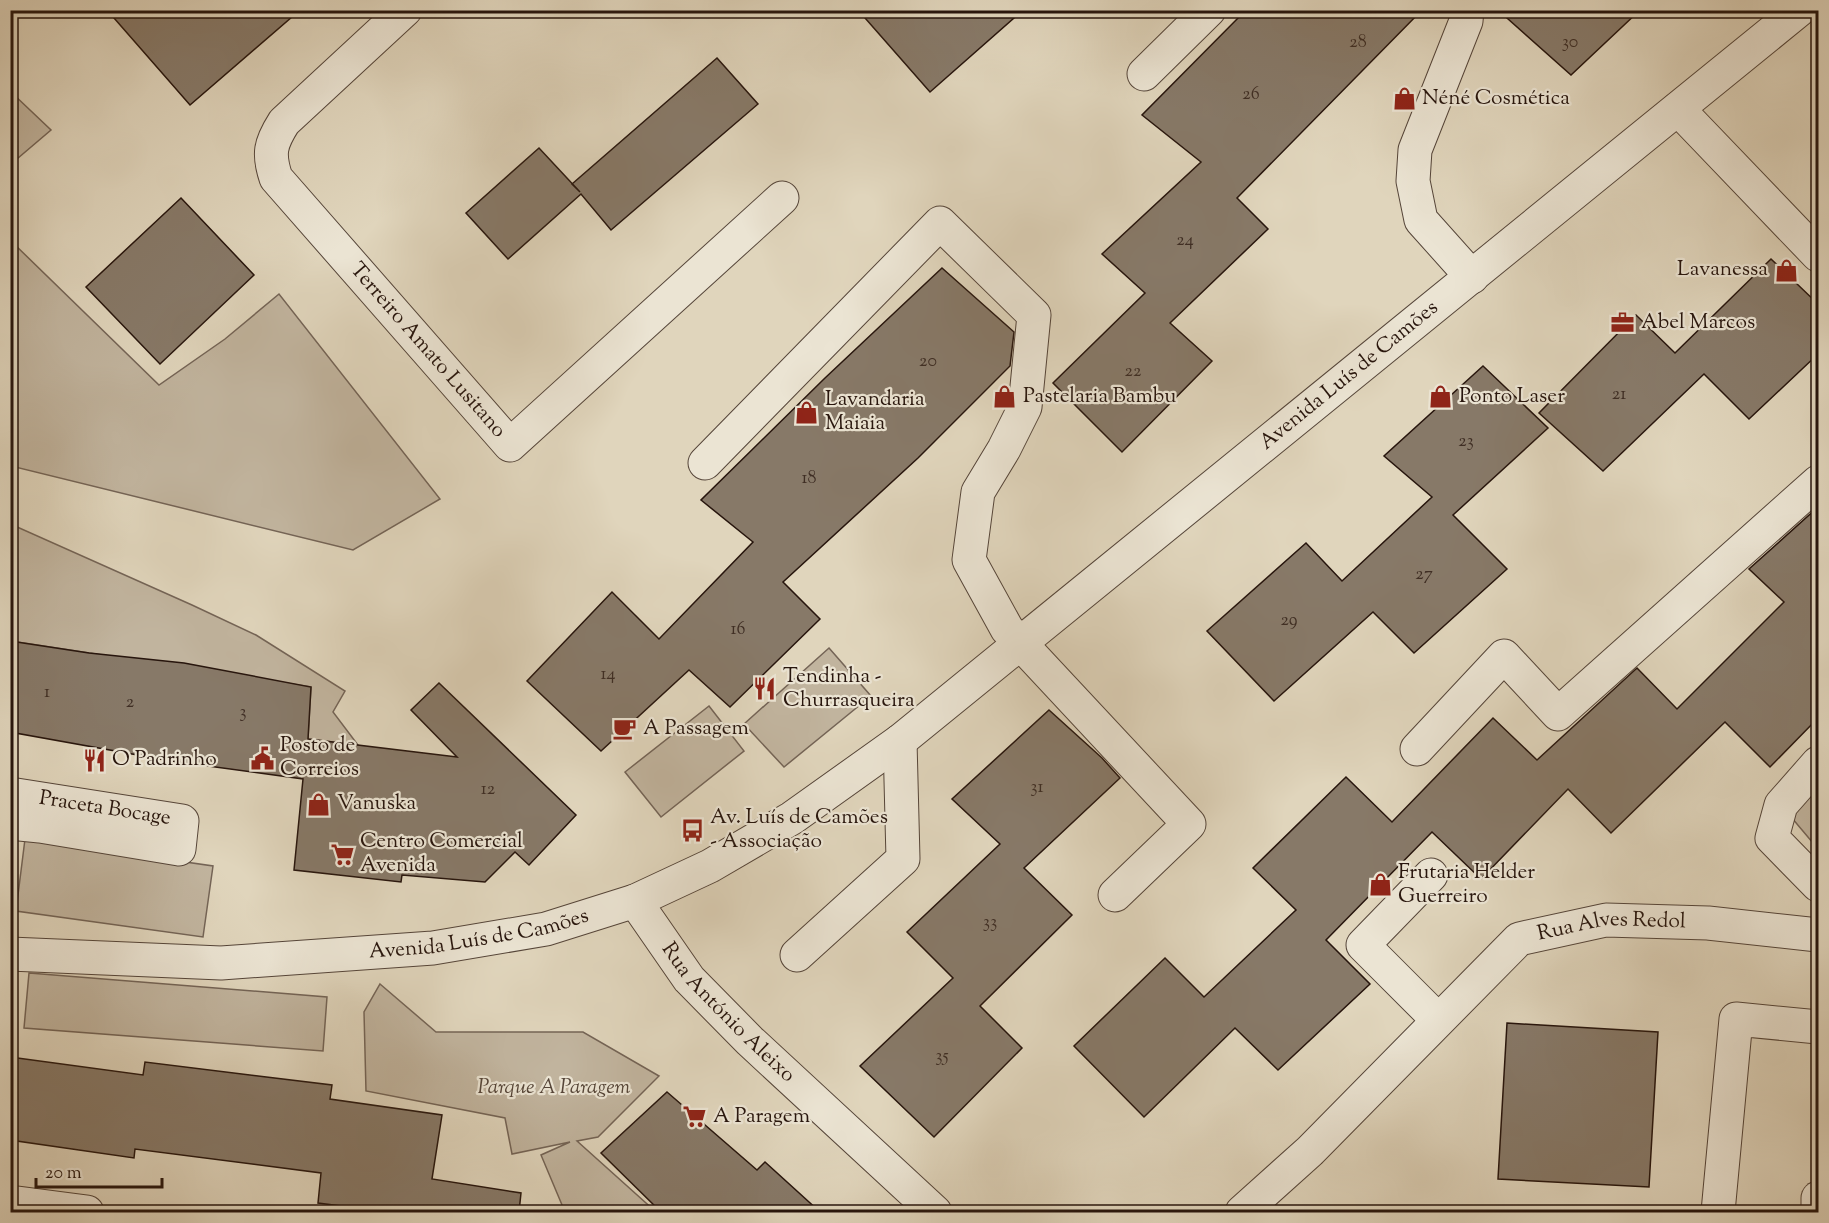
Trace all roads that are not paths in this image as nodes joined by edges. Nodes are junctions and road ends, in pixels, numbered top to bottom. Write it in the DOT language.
graph roads {
  1 [pos="405,10"];
  2 [pos="1209,10"];
  3 [pos="1467,10"];
  4 [pos="1799,10"];
  5 [pos="1144,74"];
  6 [pos="1678,109"];
  7 [pos="782,198"];
  8 [pos="1818,255"];
  9 [pos="1472,277"];
  10 [pos="705,463"];
  11 [pos="1818,482"];
  12 [pos="1020,644"];
  13 [pos="900,741"];
  14 [pos="1418,749"];
  15 [pos="1818,763"];
  16 [pos="10,794"];
  17 [pos="10,823"];
  18 [pos="1431,875"];
  19 [pos="1818,885"];
  20 [pos="1115,895"];
  21 [pos="635,902"];
  22 [pos="1818,934"];
  23 [pos="10,954"];
  24 [pos="797,955"];
  25 [pos="1438,1020"];
  26 [pos="1818,1027"];
  27 [pos="1818,1198"];
  28 [pos="10,1202"];
  29 [pos="87,1212"];
  30 [pos="935,1212"];
  31 [pos="1242,1212"];
  32 [pos="1718,1212"];
  33 [pos="1818,1212"];
  1 -- 7 [label="street, Terreiro Amato Lusitano"];
  2 -- 5 [label="street"];
  3 -- 9 [label="street"];
  4 -- 6 [label="street, Avenida Luís de Camões"];
  6 -- 8 [label="street"];
  6 -- 9 [label="street, Avenida Luís de Camões"];
  9 -- 12 [label="street, Avenida Luís de Camões"];
  10 -- 12 [label="street"];
  11 -- 14 [label="street"];
  12 -- 13 [label="street, Avenida Luís de Camões"];
  12 -- 20 [label="street"];
  13 -- 21 [label="street, Avenida Luís de Camões"];
  13 -- 24 [label="street"];
  15 -- 19 [label="street"];
  16 -- 17 [label="street, Praceta Bocage"];
  18 -- 25 [label="street"];
  21 -- 23 [label="street, Avenida Luís de Camões"];
  21 -- 30 [label="street, Rua António Aleixo"];
  22 -- 25 [label="street, Rua Alves Redol"];
  25 -- 31 [label="street, Rua Alves Redol"];
  26 -- 32 [label="street"];
  27 -- 33 [label="street"];
  28 -- 29 [label="street"];
}
